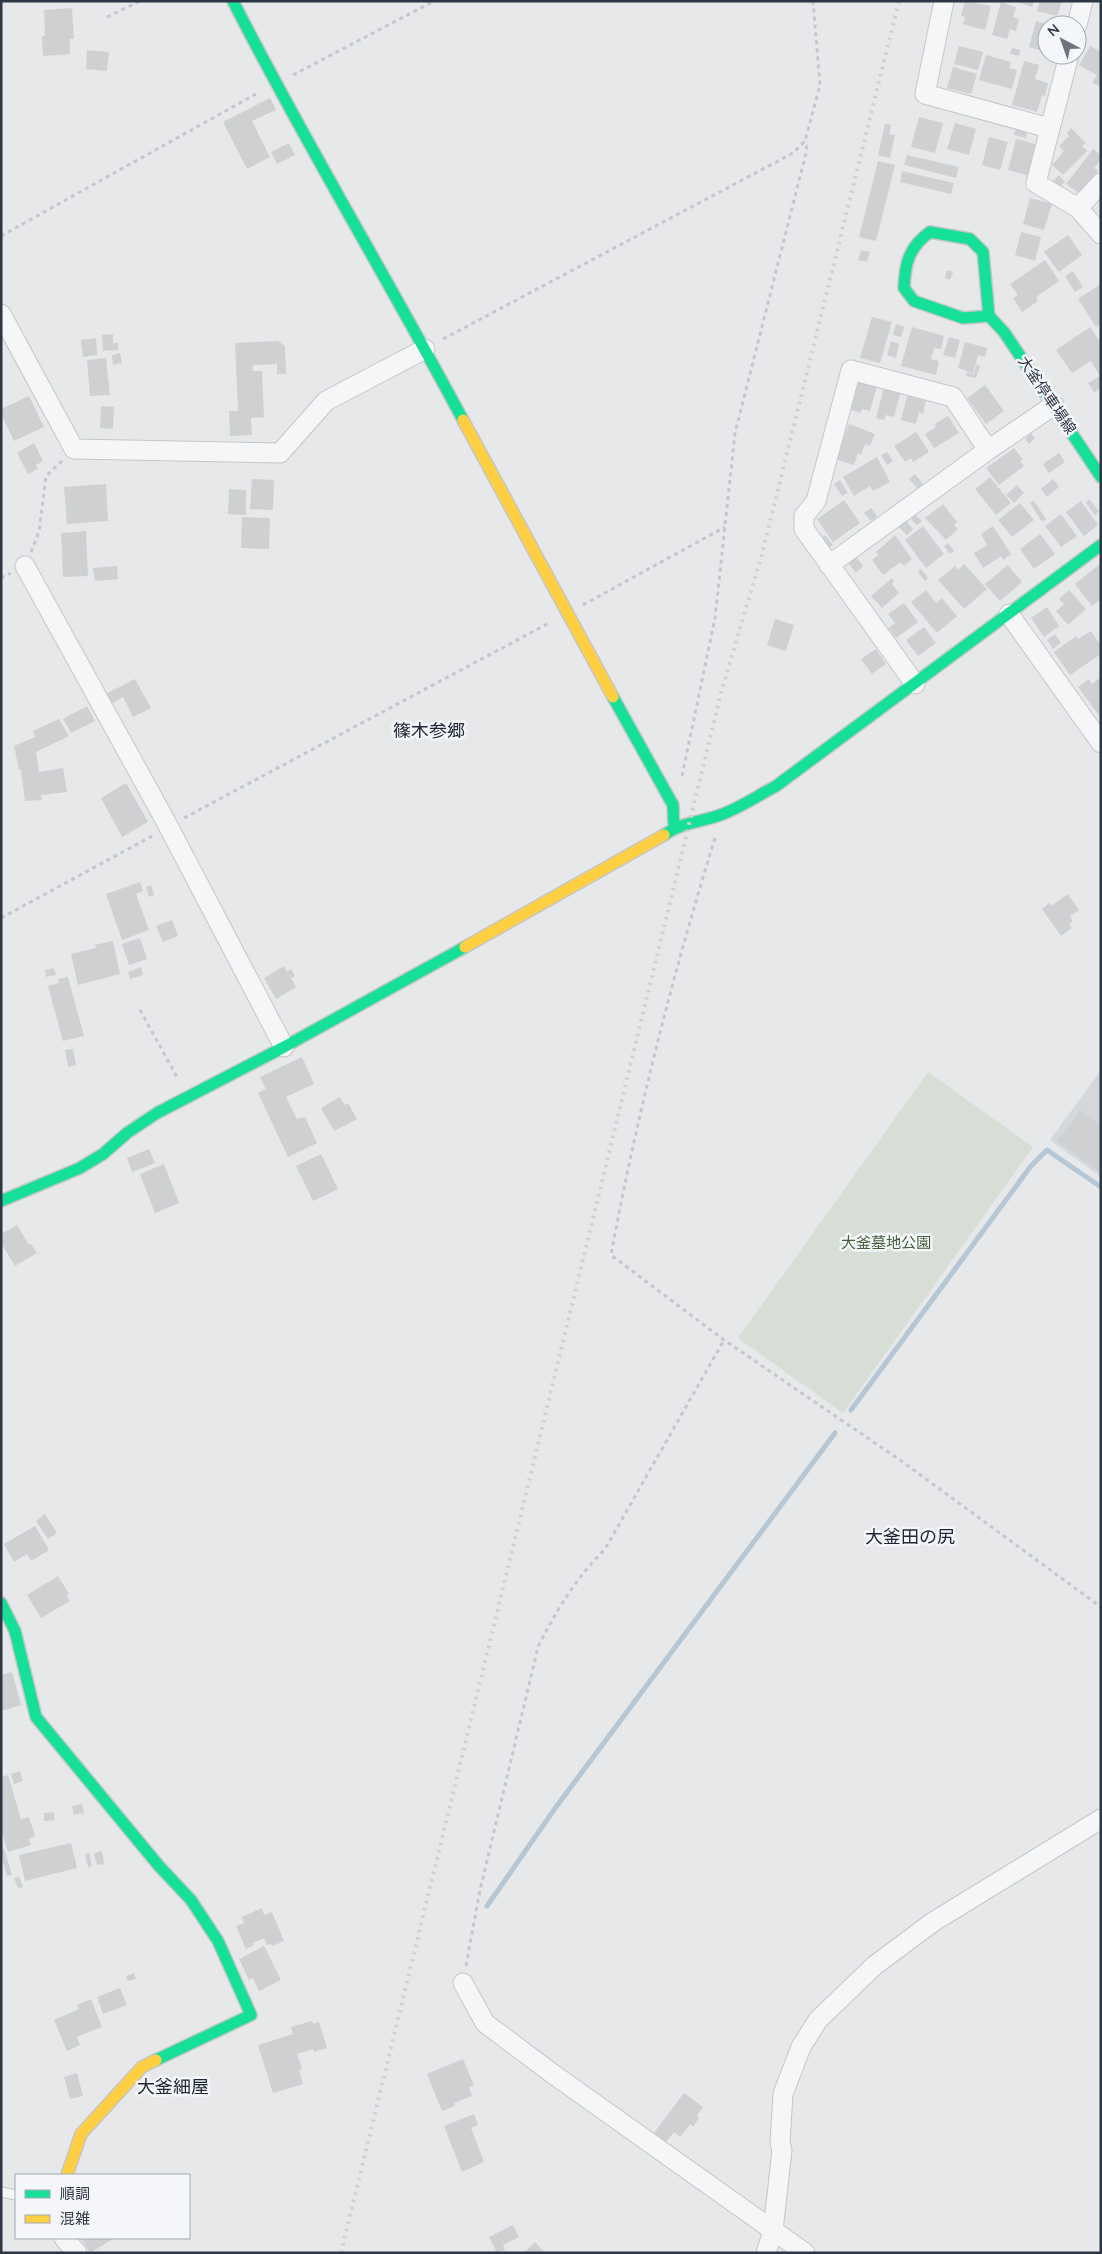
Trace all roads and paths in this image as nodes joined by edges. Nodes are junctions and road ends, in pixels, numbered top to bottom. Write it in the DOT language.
graph roads {
  1 [pos="140,1"];
  2 [pos="233,1"];
  3 [pos="434,1"];
  4 [pos="814,1"];
  5 [pos="944,1"];
  6 [pos="1083,1"];
  7 [pos="1080,15"];
  8 [pos="107,17"];
  9 [pos="1066,65"];
  10 [pos="275,84"];
  11 [pos="1049,128"];
  12 [pos="805,142"];
  13 [pos="1101,184"];
  14 [pos="1078,208"];
  15 [pos="1101,234"];
  16 [pos="1,236"];
  17 [pos="1,314"];
  18 [pos="989,316"];
  19 [pos="425,349"];
  20 [pos="1054,405"];
  21 [pos="74,450"];
  22 [pos="988,450"];
  23 [pos="1101,477"];
  24 [pos="725,527"];
  25 [pos="1101,545"];
  26 [pos="829,565"];
  27 [pos="25,566"];
  28 [pos="566,614"];
  29 [pos="1009,614"];
  30 [pos="915,684"];
  31 [pos="1101,742"];
  32 [pos="673,805"];
  33 [pos="723,814"];
  34 [pos="168,827"];
  35 [pos="674,828"];
  36 [pos="1,918"];
  37 [pos="140,1010"];
  38 [pos="284,1047"];
  39 [pos="188,1096"];
  40 [pos="1,1201"];
  41 [pos="724,1340"];
  42 [pos="1,1603"];
  43 [pos="1101,1607"];
  44 [pos="1101,1819"];
  45 [pos="463,1984"];
  46 [pos="67,2174"];
  47 [pos="1,2192"];
  48 [pos="15,2195"];
  49 [pos="772,2231"];
  50 [pos="65,2239"];
  51 [pos="76,2253"];
  52 [pos="766,2253"];
  53 [pos="805,2253"];
  1 -- 8 [label="path"];
  2 -- 10 [label="street"];
  3 -- 10 [label="path"];
  4 -- 12 [label="path"];
  5 -- 11 [label="street"];
  6 -- 7 [label="street"];
  9 -- 11 [label="street"];
  10 -- 16 [label="path"];
  10 -- 19 [label="street"];
  11 -- 14 [label="street"];
  12 -- 19 [label="path"];
  12 -- 24 [label="path"];
  13 -- 14 [label="street"];
  14 -- 15 [label="street"];
  17 -- 21 [label="street"];
  18 -- 18 [label="street"];
  18 -- 20 [label="street, 大釜停車場線"];
  19 -- 21 [label="street"];
  19 -- 28 [label="street"];
  20 -- 22 [label="street"];
  20 -- 23 [label="street, 大釜停車場線"];
  21 -- 27 [label="path"];
  22 -- 26 [label="street"];
  22 -- 26 [label="street"];
  24 -- 28 [label="path"];
  24 -- 32 [label="path"];
  25 -- 29 [label="street"];
  26 -- 30 [label="street"];
  27 -- 34 [label="street"];
  28 -- 32 [label="street"];
  28 -- 34 [label="path"];
  29 -- 30 [label="street"];
  29 -- 31 [label="street"];
  30 -- 33 [label="street"];
  32 -- 35 [label="street"];
  33 -- 35 [label="street"];
  33 -- 41 [label="path"];
  34 -- 36 [label="path"];
  34 -- 38 [label="street"];
  35 -- 38 [label="street"];
  37 -- 39 [label="path"];
  38 -- 39 [label="street"];
  39 -- 40 [label="street"];
  41 -- 43 [label="path"];
  41 -- 45 [label="path"];
  42 -- 46 [label="street"];
  44 -- 49 [label="street"];
  45 -- 49 [label="street"];
  47 -- 48 [label="lane"];
  49 -- 52 [label="street"];
  49 -- 53 [label="street"];
  50 -- 51 [label="street"];
}
